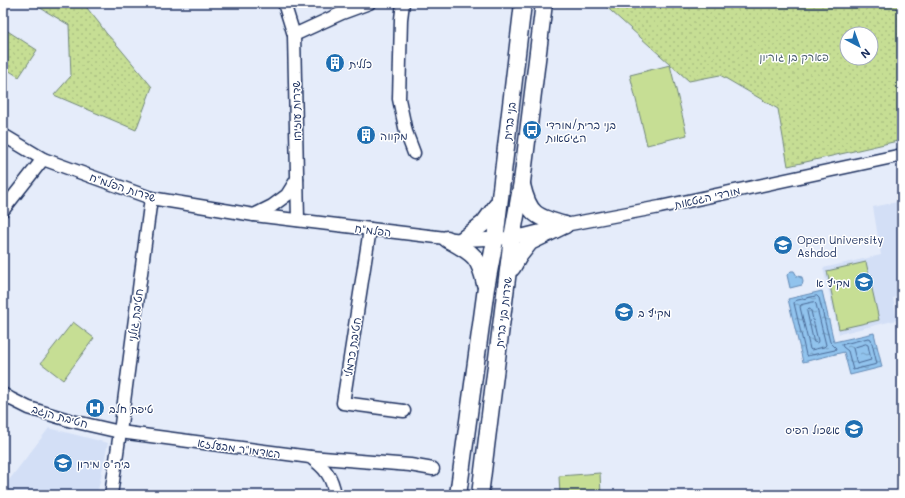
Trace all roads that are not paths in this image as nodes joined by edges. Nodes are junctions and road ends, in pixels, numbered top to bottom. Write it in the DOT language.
graph roads {
  1 [pos="284,3"];
  2 [pos="369,3"];
  3 [pos="403,3"];
  4 [pos="523,3"];
  5 [pos="544,3"];
  6 [pos="294,35"];
  7 [pos="528,130"];
  8 [pos="3,135"];
  9 [pos="414,153"];
  10 [pos="902,155"];
  11 [pos="43,159"];
  12 [pos="298,179"];
  13 [pos="522,182"];
  14 [pos="151,198"];
  15 [pos="499,203"];
  16 [pos="3,210"];
  17 [pos="254,215"];
  18 [pos="298,220"];
  19 [pos="565,225"];
  20 [pos="370,230"];
  21 [pos="512,238"];
  22 [pos="455,239"];
  23 [pos="495,240"];
  24 [pos="508,275"];
  25 [pos="486,288"];
  26 [pos="3,394"];
  27 [pos="404,411"];
  28 [pos="120,432"];
  29 [pos="310,457"];
  30 [pos="433,469"];
  31 [pos="111,495"];
  32 [pos="335,495"];
  33 [pos="458,495"];
  34 [pos="480,495"];
  1 -- 6 [label="street, שדרות עוזיהו"];
  2 -- 6 [label="street"];
  3 -- 9 [label="street"];
  4 -- 15 [label="main road, בני ברית"];
  5 -- 7 [label="main road, בני ברית"];
  6 -- 12 [label="street, שדרות עוזיהו"];
  7 -- 13 [label="main road, שדרות בני ברית"];
  8 -- 11 [label="street, שדרות הפלמ\"ח"];
  10 -- 19 [label="street, מורדי הגטאות"];
  11 -- 14 [label="street, שדרות הפלמ\"ח"];
  11 -- 16 [label="street"];
  12 -- 17 [label="street"];
  12 -- 18 [label="street, שדרות עוזיהו"];
  13 -- 19 [label="main road"];
  13 -- 21 [label="main road, שדרות בני ברית"];
  14 -- 17 [label="street, שדרות הפלמ\"ח"];
  14 -- 28 [label="street, חטיבת גולני"];
  15 -- 22 [label="main road"];
  15 -- 23 [label="main road, בני ברית"];
  17 -- 18 [label="street, שדרות הפלמ\"ח"];
  18 -- 20 [label="street, הפלמ\"ח"];
  19 -- 21 [label="street, מורדי הגטאות"];
  19 -- 24 [label="main road"];
  20 -- 22 [label="street, הפלמ\"ח"];
  20 -- 27 [label="street, חטיבת כרמלי"];
  21 -- 23 [label="street"];
  21 -- 24 [label="main road, שדרות בני ברית"];
  22 -- 23 [label="street"];
  22 -- 25 [label="main road"];
  23 -- 25 [label="main road, שדרות בני ברית"];
  24 -- 34 [label="main road, שדרות בני ברית"];
  25 -- 33 [label="main road, שדרות בני ברית"];
  26 -- 28 [label="street, חטיבת הנגב"];
  28 -- 29 [label="street, האדמו\"ר מבעלזא"];
  28 -- 31 [label="street, חטיבת גולני"];
  29 -- 30 [label="street, האדמו\"ר מבעלזא"];
  29 -- 32 [label="street"];
}
